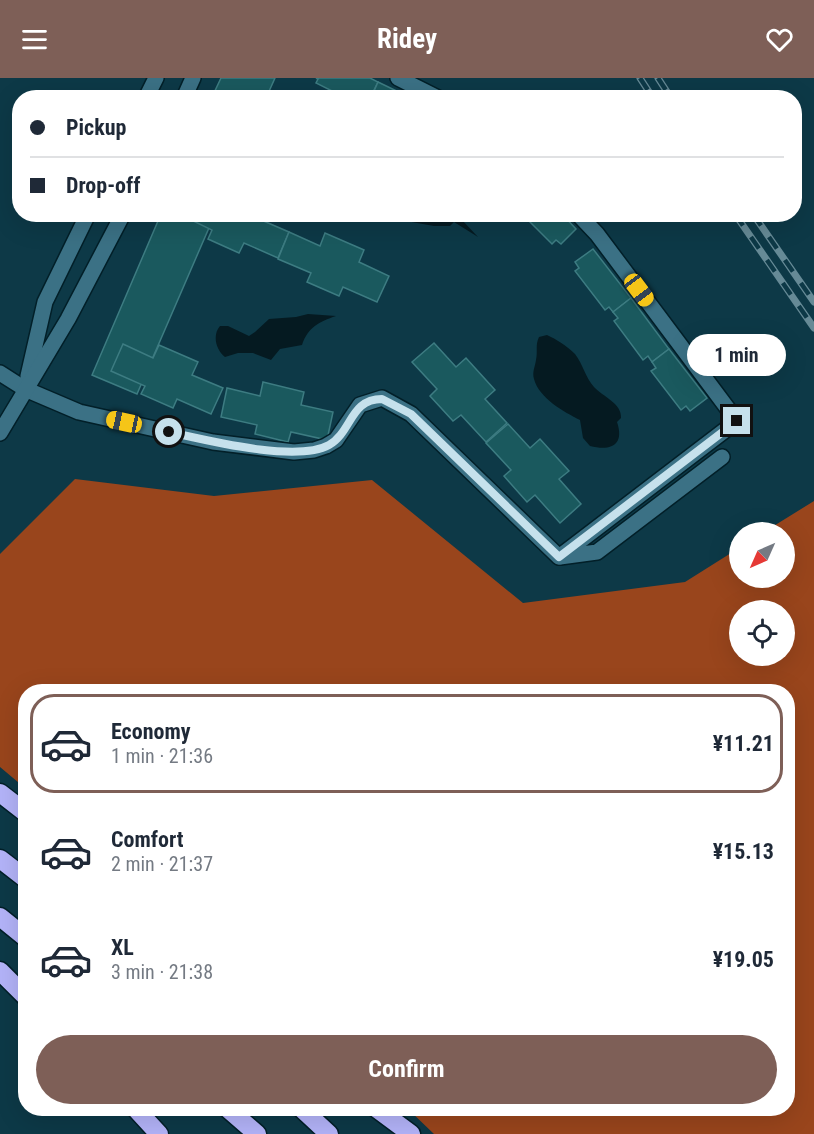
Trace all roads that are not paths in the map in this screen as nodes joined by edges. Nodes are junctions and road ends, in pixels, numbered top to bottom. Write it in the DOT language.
graph roads {
  1 [pos="398,78"];
  2 [pos="422,90"];
  3 [pos="84,222"];
  4 [pos="119,222"];
  5 [pos="586,222"];
  6 [pos="0,373"];
  7 [pos="25,389"];
  8 [pos="0,433"];
  9 [pos="722,457"];
  10 [pos="559,557"];
  11 [pos="0,793"];
  12 [pos="18,807"];
  13 [pos="0,859"];
  14 [pos="18,873"];
  15 [pos="0,917"];
  16 [pos="18,932"];
  17 [pos="0,970"];
  18 [pos="18,989"];
  19 [pos="142,1116"];
  20 [pos="236,1116"];
  21 [pos="310,1116"];
  22 [pos="382,1116"];
  23 [pos="386,1116"];
  24 [pos="159,1134"];
  25 [pos="257,1134"];
  26 [pos="329,1134"];
  27 [pos="399,1134"];
  28 [pos="411,1134"];
  1 -- 2 [label="street"];
  3 -- 7 [label="street"];
  4 -- 7 [label="street"];
  5 -- 10 [label="street"];
  6 -- 7 [label="street"];
  7 -- 8 [label="street"];
  7 -- 10 [label="street"];
  9 -- 10 [label="street"];
  11 -- 12 [label="highway"];
  13 -- 14 [label="highway"];
  15 -- 16 [label="highway"];
  17 -- 18 [label="highway"];
  19 -- 24 [label="highway"];
  20 -- 25 [label="highway"];
  21 -- 26 [label="highway"];
  22 -- 27 [label="highway"];
  23 -- 28 [label="highway"];
}
